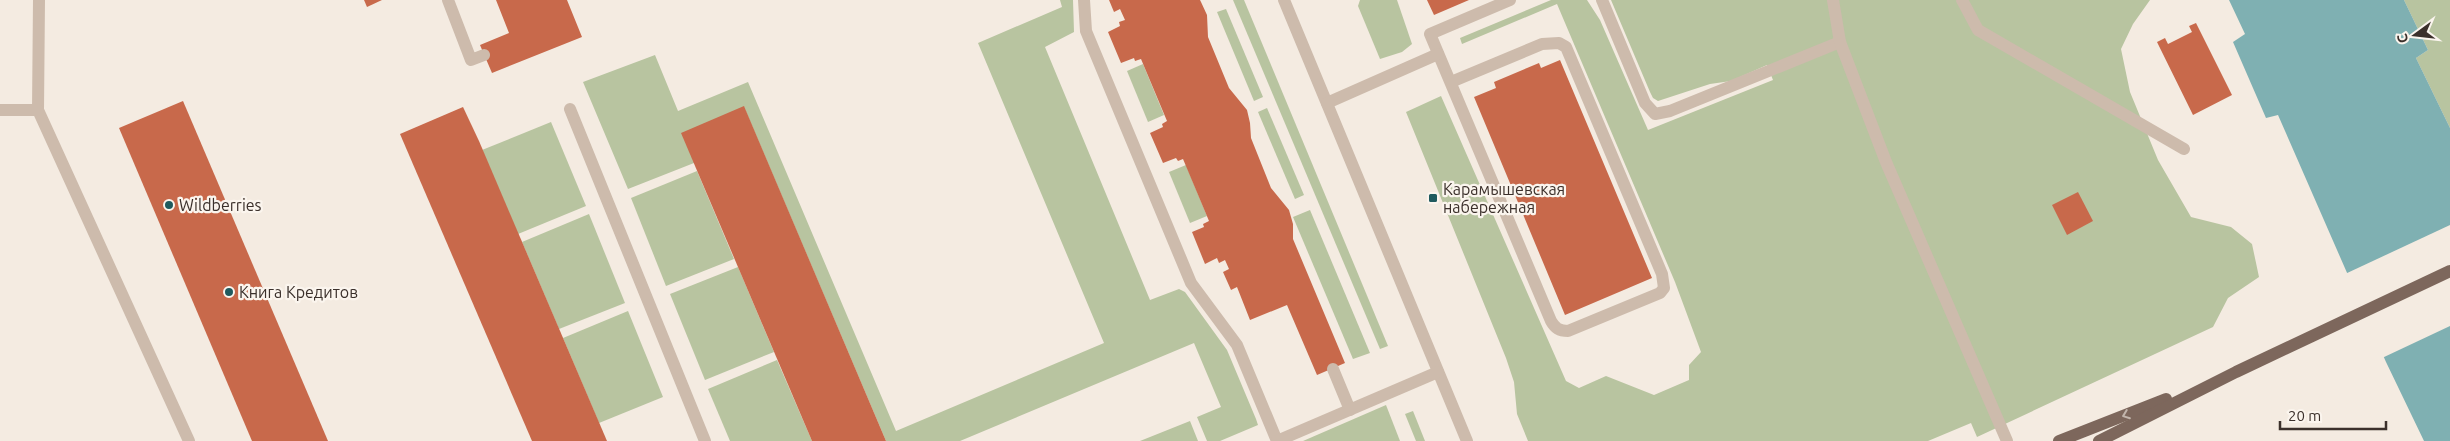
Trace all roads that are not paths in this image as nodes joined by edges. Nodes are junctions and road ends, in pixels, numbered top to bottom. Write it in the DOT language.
graph roads {
  1 [pos="40,0"];
  2 [pos="448,0"];
  3 [pos="1084,0"];
  4 [pos="1284,0"];
  5 [pos="1510,0"];
  6 [pos="1602,0"];
  7 [pos="1833,0"];
  8 [pos="1962,0"];
  9 [pos="1840,42"];
  10 [pos="1438,54"];
  11 [pos="484,55"];
  12 [pos="1450,82"];
  13 [pos="1327,103"];
  14 [pos="570,109"];
  15 [pos="0,110"];
  16 [pos="38,110"];
  17 [pos="2184,149"];
  18 [pos="2450,271"];
  19 [pos="1333,369"];
  20 [pos="1438,372"];
  21 [pos="2236,372"];
  22 [pos="1350,410"];
  23 [pos="189,441"];
  24 [pos="705,441"];
  25 [pos="1277,441"];
  26 [pos="1467,441"];
  27 [pos="2007,441"];
  28 [pos="2059,441"];
  29 [pos="2100,441"];
  1 -- 16 [label="street"];
  2 -- 11 [label="street"];
  3 -- 25 [label="street"];
  4 -- 13 [label="street"];
  5 -- 10 [label="street"];
  6 -- 9 [label="street"];
  7 -- 9 [label="street"];
  8 -- 17 [label="street"];
  9 -- 27 [label="street"];
  10 -- 12 [label="street"];
  10 -- 13 [label="street"];
  12 -- 12 [label="street"];
  13 -- 20 [label="street"];
  14 -- 24 [label="street"];
  15 -- 16 [label="street"];
  16 -- 23 [label="street"];
  18 -- 21 [label="main road"];
  19 -- 22 [label="street"];
  20 -- 22 [label="street"];
  20 -- 26 [label="street"];
  21 -- 28 [label="main road, one-way"];
  21 -- 29 [label="main road"];
  22 -- 25 [label="street"];
}
